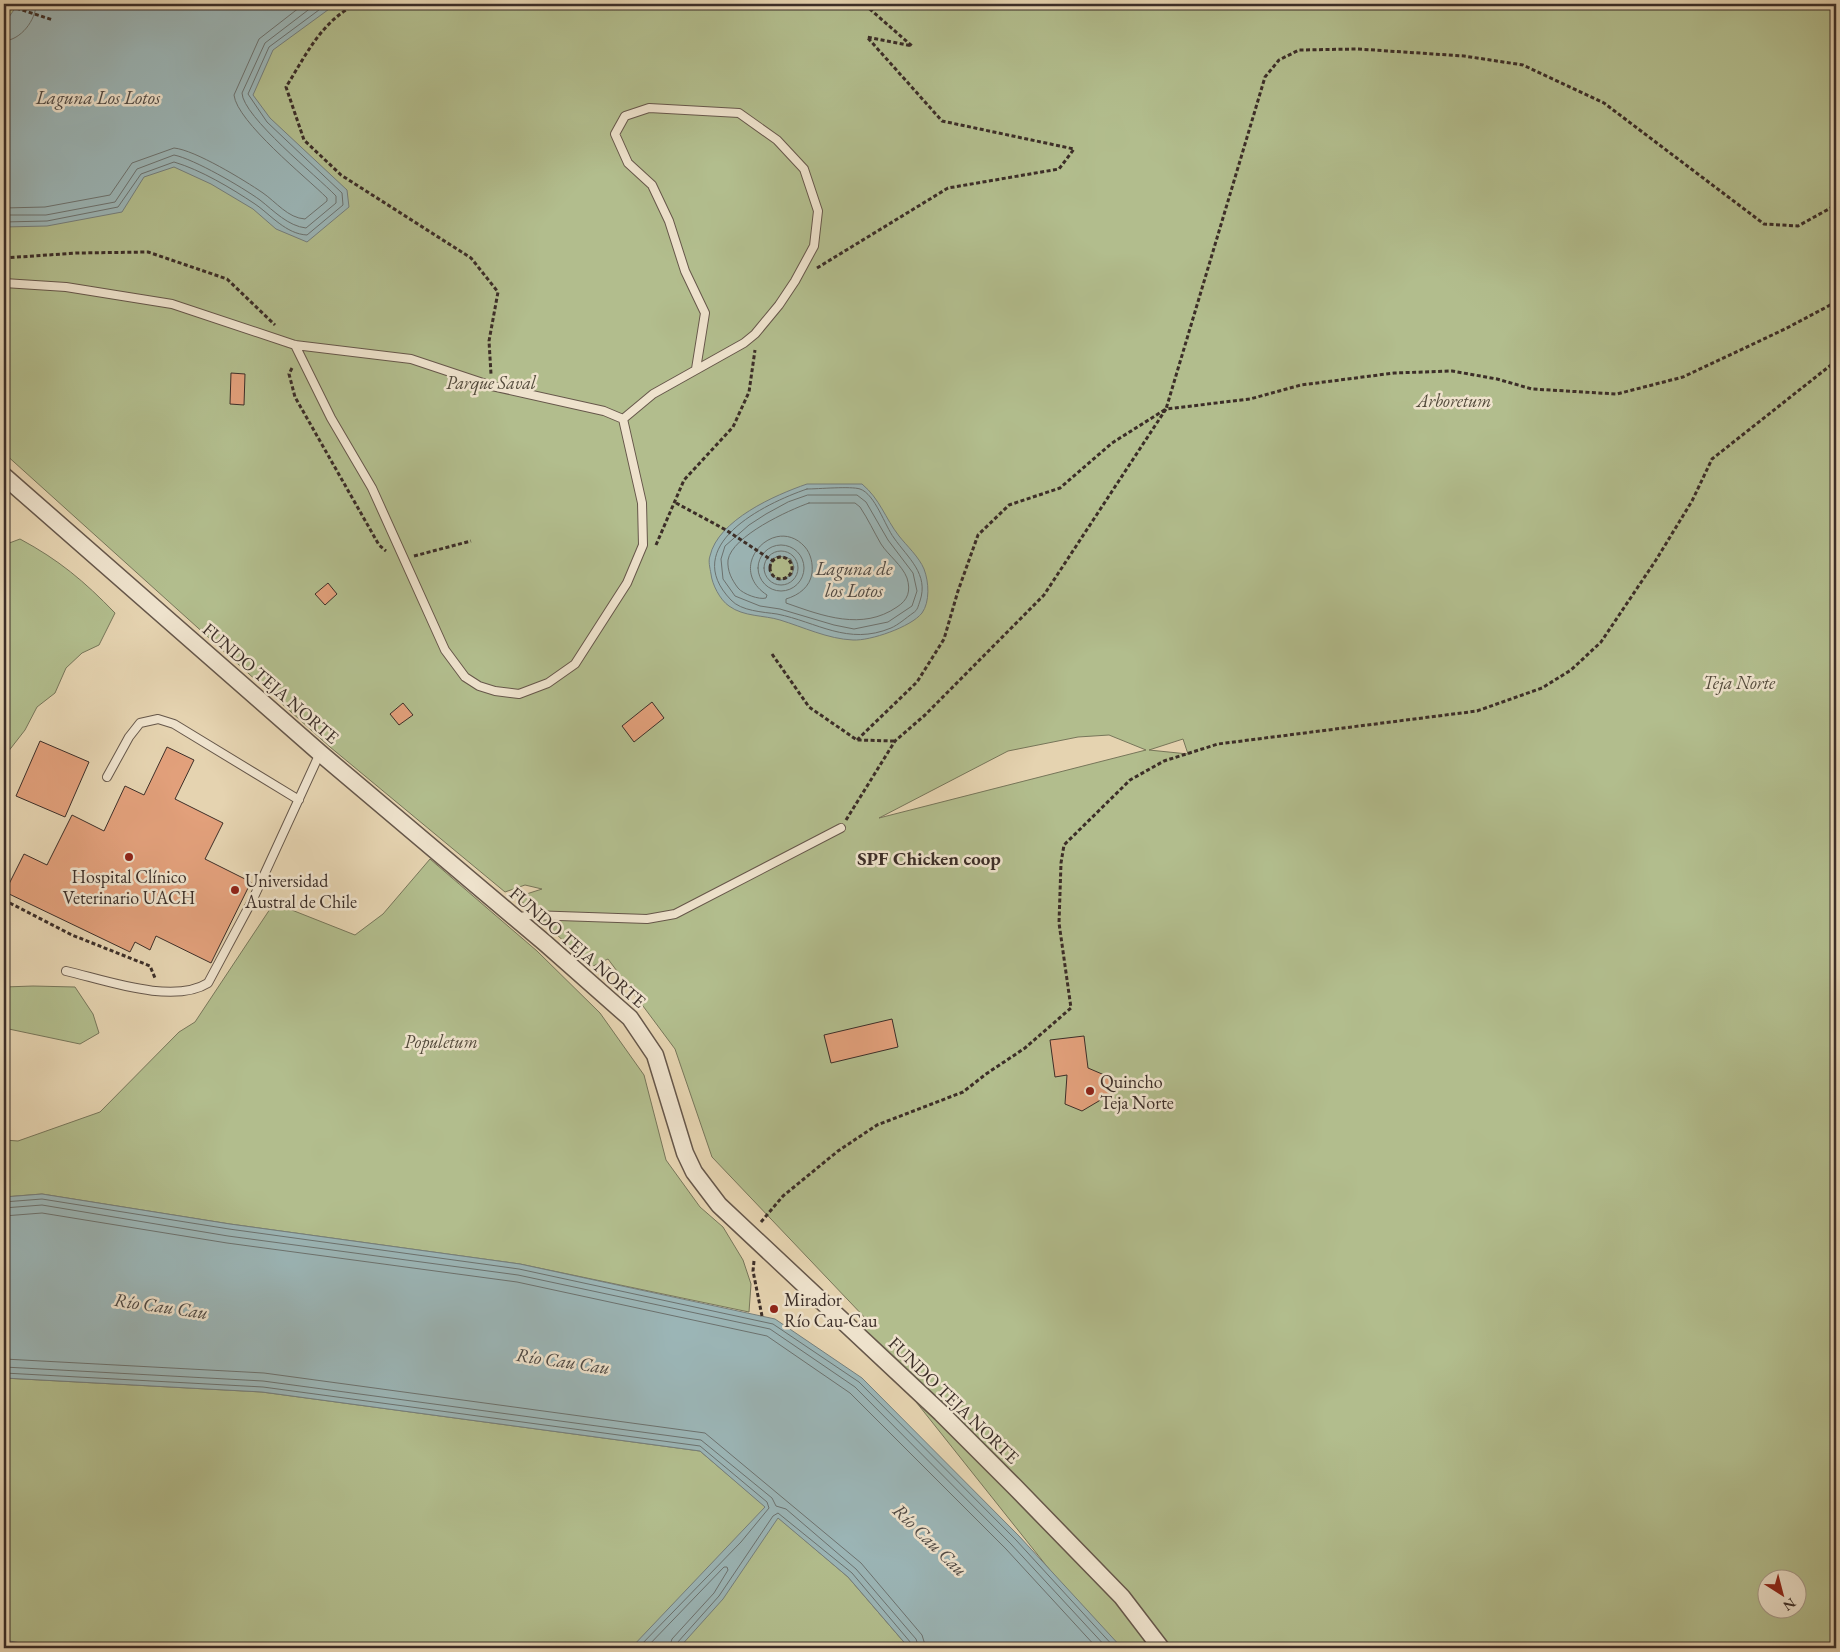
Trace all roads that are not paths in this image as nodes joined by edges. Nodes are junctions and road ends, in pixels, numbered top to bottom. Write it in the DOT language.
graph roads {
  1 [pos="4,283"];
  2 [pos="295,345"];
  3 [pos="696,368"];
  4 [pos="623,419"];
  5 [pos="4,476"];
  6 [pos="320,753"];
  7 [pos="107,777"];
  8 [pos="299,800"];
  9 [pos="840,828"];
  10 [pos="516,919"];
  11 [pos="66,971"];
  12 [pos="1161,1648"];
  1 -- 2 [label="lane"];
  2 -- 4 [label="lane"];
  2 -- 4 [label="lane"];
  3 -- 3 [label="lane"];
  3 -- 4 [label="lane"];
  5 -- 6 [label="street, FUNDO TEJA NORTE"];
  6 -- 8 [label="lane"];
  6 -- 10 [label="street, FUNDO TEJA NORTE"];
  7 -- 8 [label="lane"];
  8 -- 11 [label="lane"];
  9 -- 10 [label="lane"];
  10 -- 12 [label="street, FUNDO TEJA NORTE"];
}
